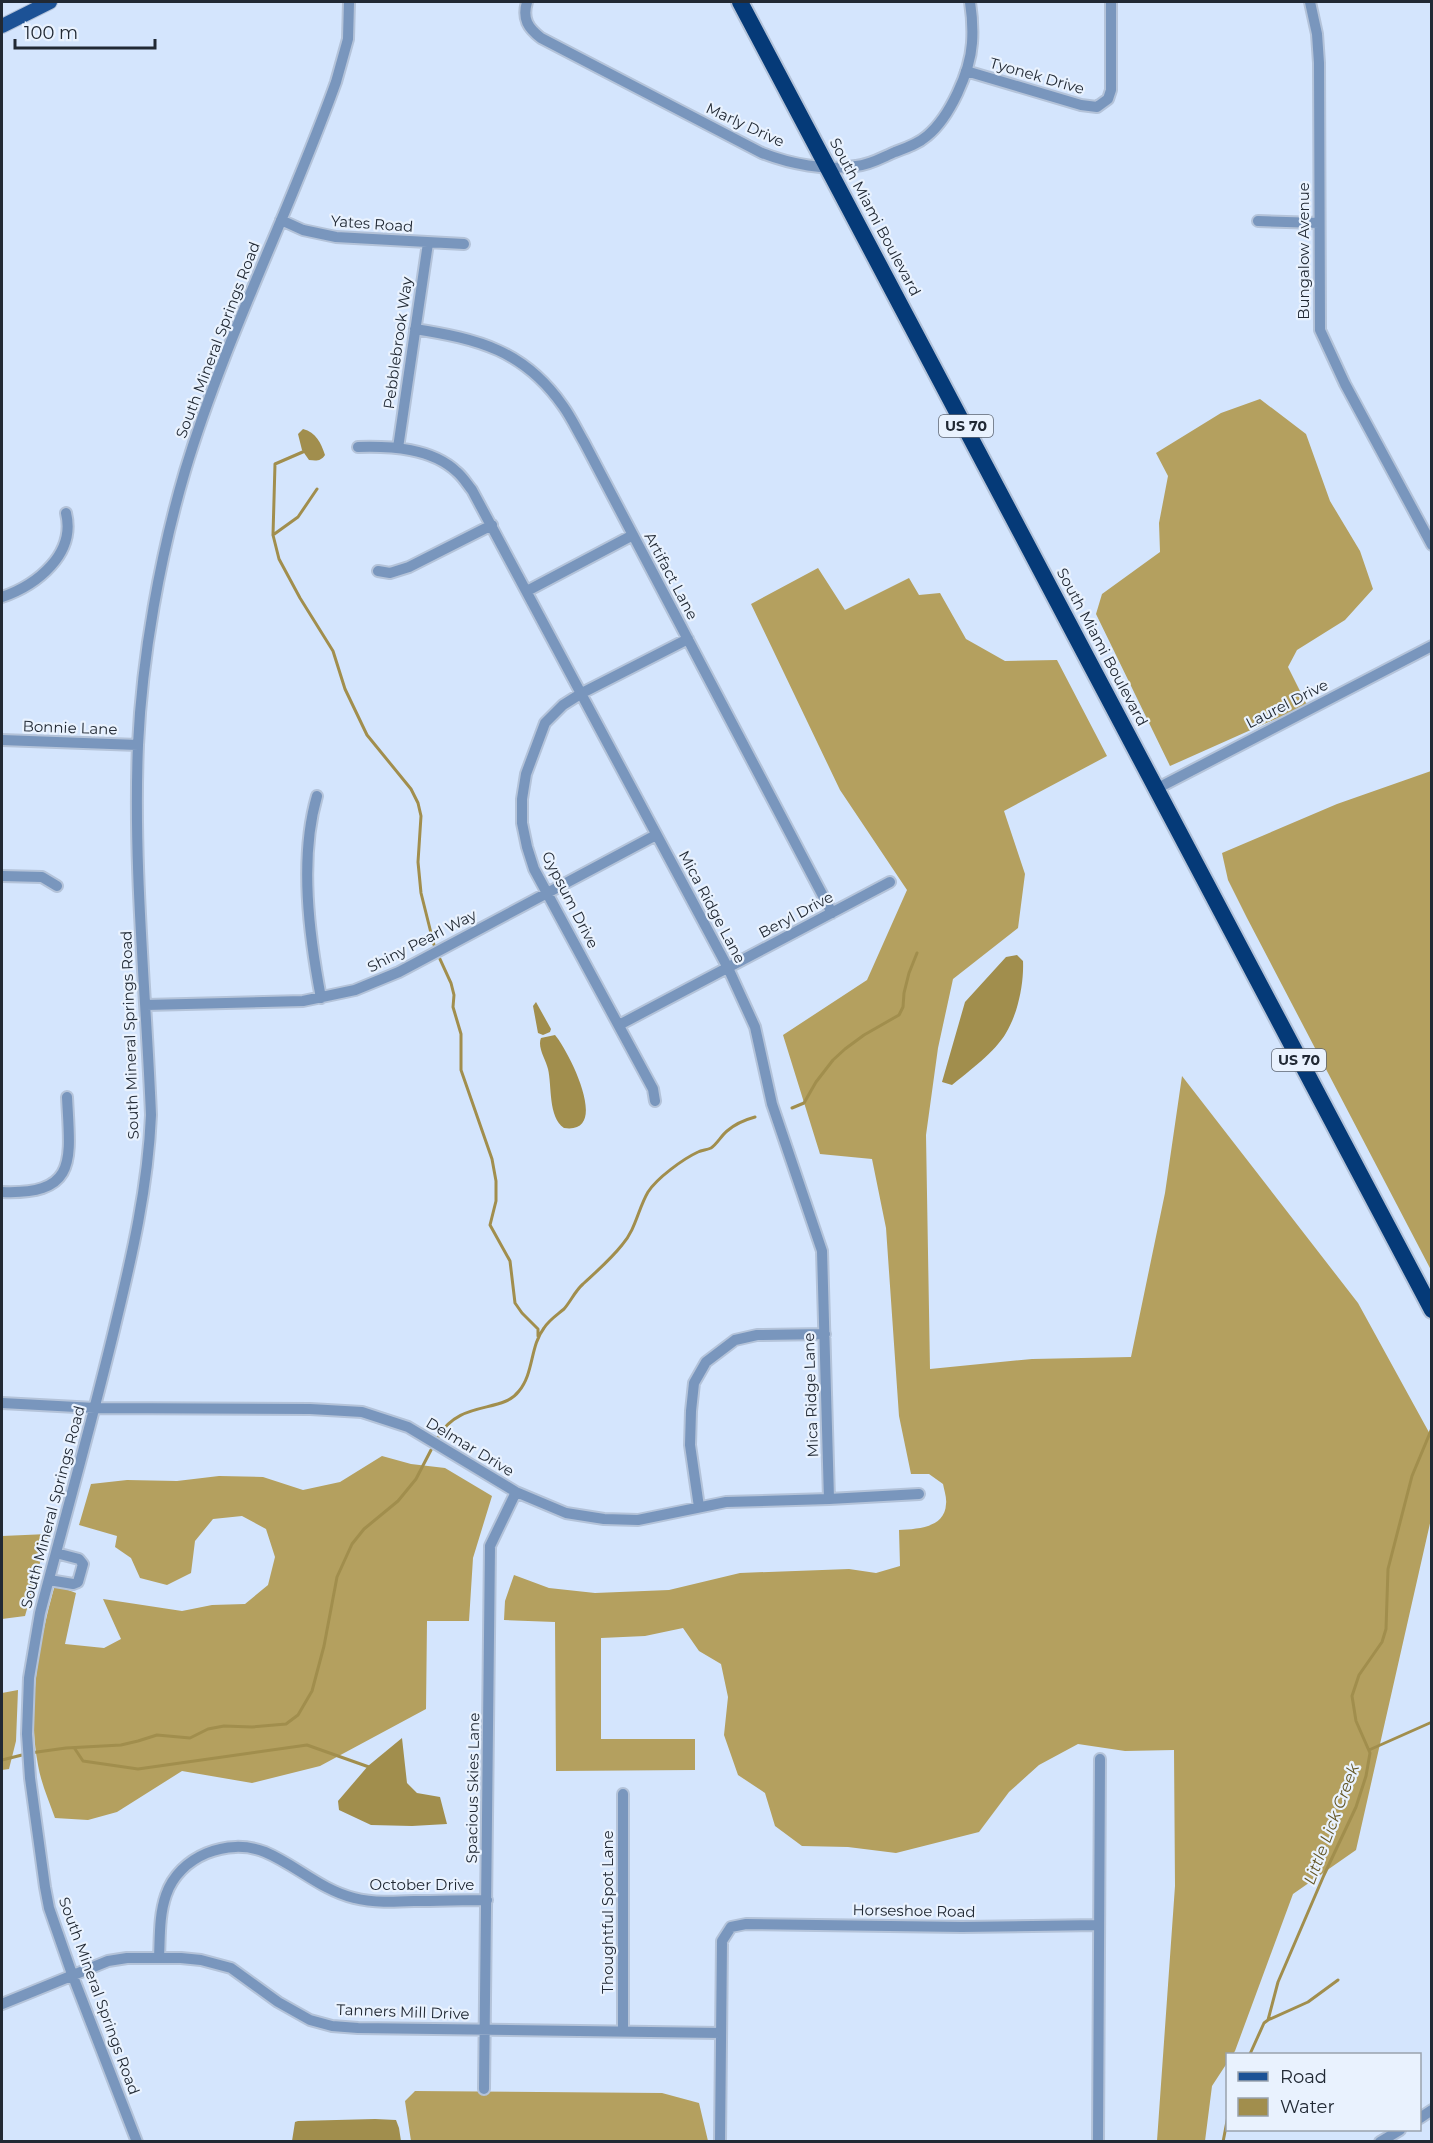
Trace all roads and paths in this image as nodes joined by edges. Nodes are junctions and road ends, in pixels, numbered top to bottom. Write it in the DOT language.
graph roads {
  1 [pos="50,2"];
  2 [pos="349,2"];
  3 [pos="527,2"];
  4 [pos="740,2"];
  5 [pos="970,2"];
  6 [pos="1111,2"];
  7 [pos="1310,2"];
  8 [pos="2,26"];
  9 [pos="966,71"];
  10 [pos="829,168"];
  11 [pos="281,220"];
  12 [pos="1258,221"];
  13 [pos="1318,223"];
  14 [pos="428,243"];
  15 [pos="464,244"];
  16 [pos="415,329"];
  17 [pos="358,447"];
  18 [pos="398,448"];
  19 [pos="66,513"];
  20 [pos="492,525"];
  21 [pos="633,535"];
  22 [pos="1431,545"];
  23 [pos="378,571"];
  24 [pos="527,591"];
  25 [pos="2,597"];
  26 [pos="688,639"];
  27 [pos="1431,646"];
  28 [pos="582,693"];
  29 [pos="2,740"];
  30 [pos="138,745"];
  31 [pos="1156,789"];
  32 [pos="317,796"];
  33 [pos="656,835"];
  34 [pos="2,876"];
  35 [pos="890,882"];
  36 [pos="57,886"];
  37 [pos="547,894"];
  38 [pos="832,913"];
  39 [pos="728,968"];
  40 [pos="321,998"];
  41 [pos="146,1005"];
  42 [pos="619,1025"];
  43 [pos="67,1097"];
  44 [pos="655,1101"];
  45 [pos="2,1192"];
  46 [pos="1431,1310"];
  47 [pos="825,1334"];
  48 [pos="2,1403"];
  49 [pos="95,1408"];
  50 [pos="516,1492"];
  51 [pos="919,1494"];
  52 [pos="830,1499"];
  53 [pos="699,1507"];
  54 [pos="56,1553"];
  55 [pos="49,1580"];
  56 [pos="1100,1759"];
  57 [pos="623,1794"];
  58 [pos="487,1900"];
  59 [pos="1098,1925"];
  60 [pos="159,1958"];
  61 [pos="72,1974"];
  62 [pos="2,2004"];
  63 [pos="485,2030"];
  64 [pos="623,2031"];
  65 [pos="721,2033"];
  66 [pos="484,2089"];
  67 [pos="1398,2131"];
  68 [pos="137,2142"];
  69 [pos="720,2142"];
  70 [pos="1098,2142"];
  71 [pos="1380,2142"];
  1 -- 8 [label="main road"];
  2 -- 11 [label="street, South Mineral Springs Road"];
  3 -- 10 [label="street, Marly Drive"];
  4 -- 10 [label="highway, South Miami Boulevard / US 70"];
  5 -- 9 [label="street, Marly Drive"];
  6 -- 9 [label="street, Tyonek Drive"];
  7 -- 13 [label="street, Bungalow Avenue"];
  9 -- 10 [label="street, Marly Drive"];
  10 -- 31 [label="highway, South Miami Boulevard / US 70"];
  11 -- 14 [label="street, Yates Road"];
  11 -- 30 [label="street, South Mineral Springs Road"];
  12 -- 13 [label="street"];
  13 -- 22 [label="street, Bungalow Avenue"];
  14 -- 15 [label="street, Yates Road"];
  14 -- 16 [label="street, Pebblebrook Way"];
  16 -- 18 [label="street, Pebblebrook Way"];
  16 -- 21 [label="street, Artifact Lane"];
  17 -- 18 [label="street, Mica Ridge Lane"];
  18 -- 20 [label="street, Mica Ridge Lane"];
  19 -- 25 [label="street"];
  20 -- 23 [label="street"];
  20 -- 24 [label="street, Mica Ridge Lane"];
  21 -- 24 [label="street"];
  21 -- 26 [label="street, Artifact Lane"];
  24 -- 28 [label="street, Mica Ridge Lane"];
  26 -- 28 [label="street, Gypsum Drive"];
  26 -- 38 [label="street, Artifact Lane"];
  27 -- 31 [label="street, Laurel Drive"];
  28 -- 33 [label="street, Mica Ridge Lane"];
  28 -- 37 [label="street, Gypsum Drive"];
  29 -- 30 [label="street, Bonnie Lane"];
  30 -- 41 [label="street, South Mineral Springs Road"];
  31 -- 46 [label="highway, South Miami Boulevard / US 70"];
  32 -- 40 [label="street"];
  33 -- 37 [label="street, Shiny Pearl Way"];
  33 -- 39 [label="street, Mica Ridge Lane"];
  34 -- 36 [label="street"];
  35 -- 38 [label="street, Beryl Drive"];
  37 -- 40 [label="street, Shiny Pearl Way"];
  37 -- 42 [label="street, Gypsum Drive"];
  38 -- 39 [label="street, Beryl Drive"];
  39 -- 42 [label="street, Beryl Drive"];
  39 -- 47 [label="street, Mica Ridge Lane"];
  40 -- 41 [label="street, Shiny Pearl Way"];
  41 -- 49 [label="street, South Mineral Springs Road"];
  42 -- 44 [label="street, Gypsum Drive"];
  43 -- 45 [label="street"];
  47 -- 52 [label="street, Mica Ridge Lane"];
  47 -- 53 [label="street"];
  48 -- 49 [label="street, Delmar Drive"];
  49 -- 50 [label="street, Delmar Drive"];
  49 -- 54 [label="street, South Mineral Springs Road"];
  50 -- 53 [label="street, Delmar Drive"];
  50 -- 58 [label="street, Spacious Skies Lane"];
  51 -- 52 [label="street, Delmar Drive"];
  52 -- 53 [label="street, Delmar Drive"];
  54 -- 55 [label="street, South Mineral Springs Road"];
  54 -- 55 [label="street"];
  55 -- 61 [label="street, South Mineral Springs Road"];
  56 -- 59 [label="street"];
  57 -- 64 [label="street, Thoughtful Spot Lane"];
  58 -- 60 [label="street, October Drive"];
  58 -- 63 [label="street, Spacious Skies Lane"];
  59 -- 65 [label="street, Horseshoe Road"];
  59 -- 70 [label="street"];
  60 -- 61 [label="street, Tanners Mill Drive"];
  60 -- 63 [label="street, Tanners Mill Drive"];
  61 -- 62 [label="street, Tanners Mill Drive"];
  61 -- 68 [label="street, South Mineral Springs Road"];
  63 -- 64 [label="street, Tanners Mill Drive"];
  63 -- 66 [label="street, Spacious Skies Lane"];
  64 -- 65 [label="street, Tanners Mill Drive"];
  65 -- 69 [label="street, Horseshoe Road"];
  67 -- 71 [label="street"];
}
